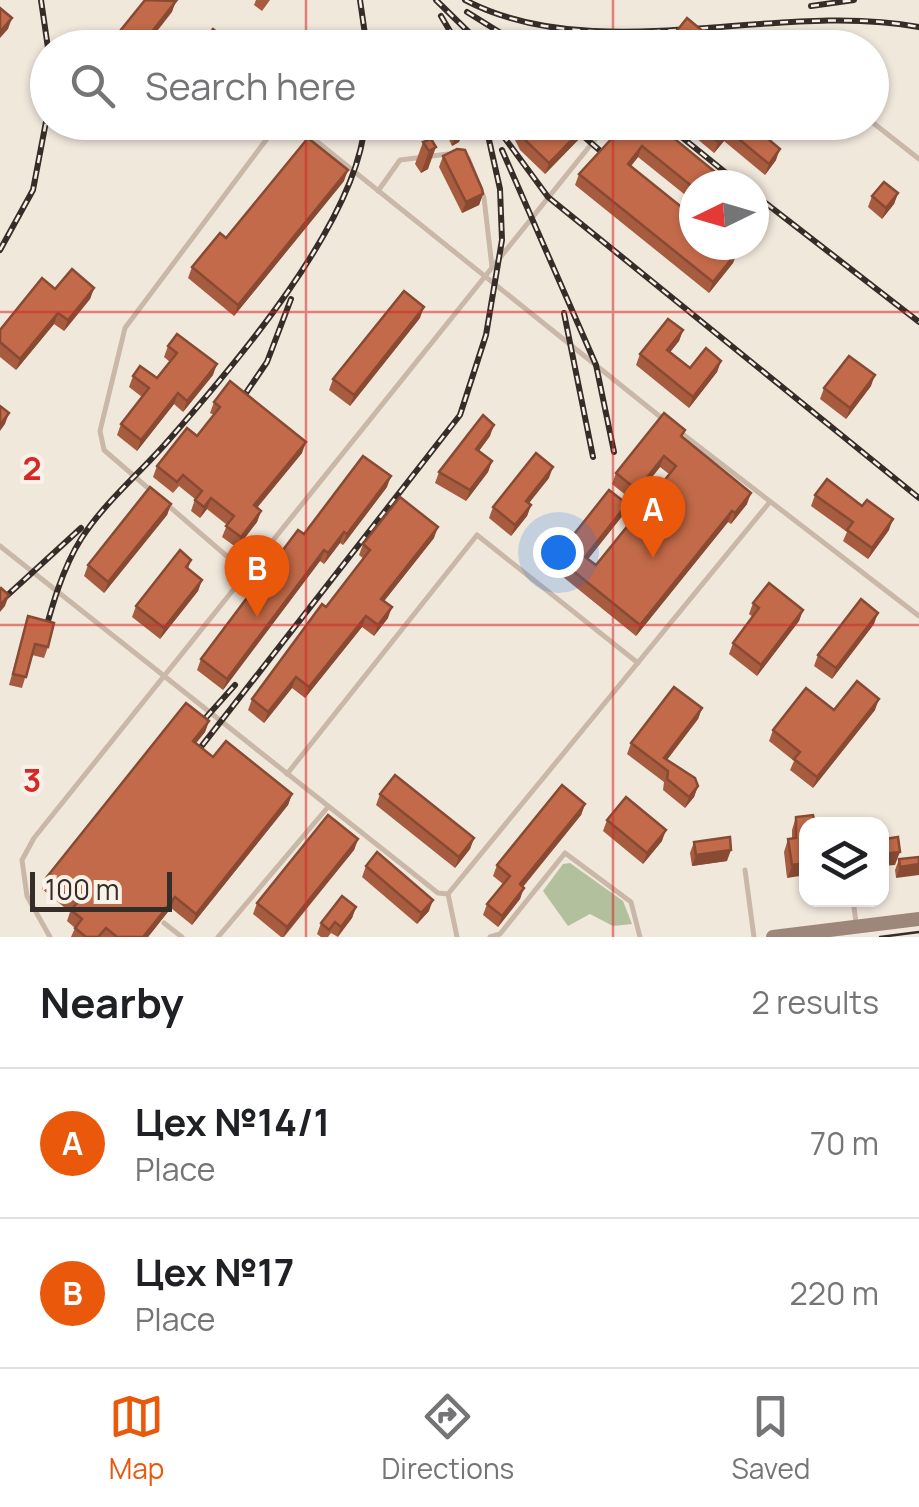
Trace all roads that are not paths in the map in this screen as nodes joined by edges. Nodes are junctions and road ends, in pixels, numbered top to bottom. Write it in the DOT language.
graph roads {
  1 [pos="889,136"];
  2 [pos="266,140"];
  3 [pos="314,140"];
  4 [pos="594,140"];
  5 [pos="919,160"];
  6 [pos="378,191"];
  7 [pos="492,267"];
  8 [pos="486,275"];
  9 [pos="769,503"];
  10 [pos="0,546"];
  11 [pos="244,571"];
  12 [pos="919,616"];
  13 [pos="638,664"];
  14 [pos="161,678"];
  15 [pos="288,774"];
  16 [pos="328,807"];
  17 [pos="745,870"];
  18 [pos="448,894"];
  19 [pos="854,907"];
  20 [pos="919,919"];
  21 [pos="164,924"];
  22 [pos="857,926"];
  23 [pos="50,937"];
  24 [pos="182,937"];
  25 [pos="218,937"];
  26 [pos="458,937"];
  27 [pos="490,937"];
  28 [pos="640,937"];
  29 [pos="754,937"];
  30 [pos="773,937"];
  1 -- 5 [label="lane"];
  2 -- 11 [label="lane"];
  3 -- 6 [label="lane"];
  4 -- 7 [label="lane"];
  6 -- 7 [label="lane"];
  6 -- 8 [label="lane"];
  7 -- 8 [label="lane"];
  8 -- 9 [label="lane"];
  8 -- 11 [label="lane"];
  9 -- 12 [label="lane"];
  9 -- 13 [label="lane"];
  10 -- 14 [label="lane"];
  11 -- 14 [label="lane"];
  13 -- 15 [label="lane"];
  13 -- 18 [label="lane"];
  14 -- 15 [label="lane"];
  14 -- 23 [label="lane"];
  15 -- 16 [label="lane"];
  16 -- 18 [label="lane"];
  16 -- 25 [label="lane"];
  17 -- 29 [label="lane"];
  18 -- 26 [label="lane"];
  19 -- 22 [label="lane"];
  20 -- 22 [label="main road"];
  21 -- 24 [label="lane"];
  22 -- 30 [label="main road"];
  27 -- 28 [label="lane"];
}
